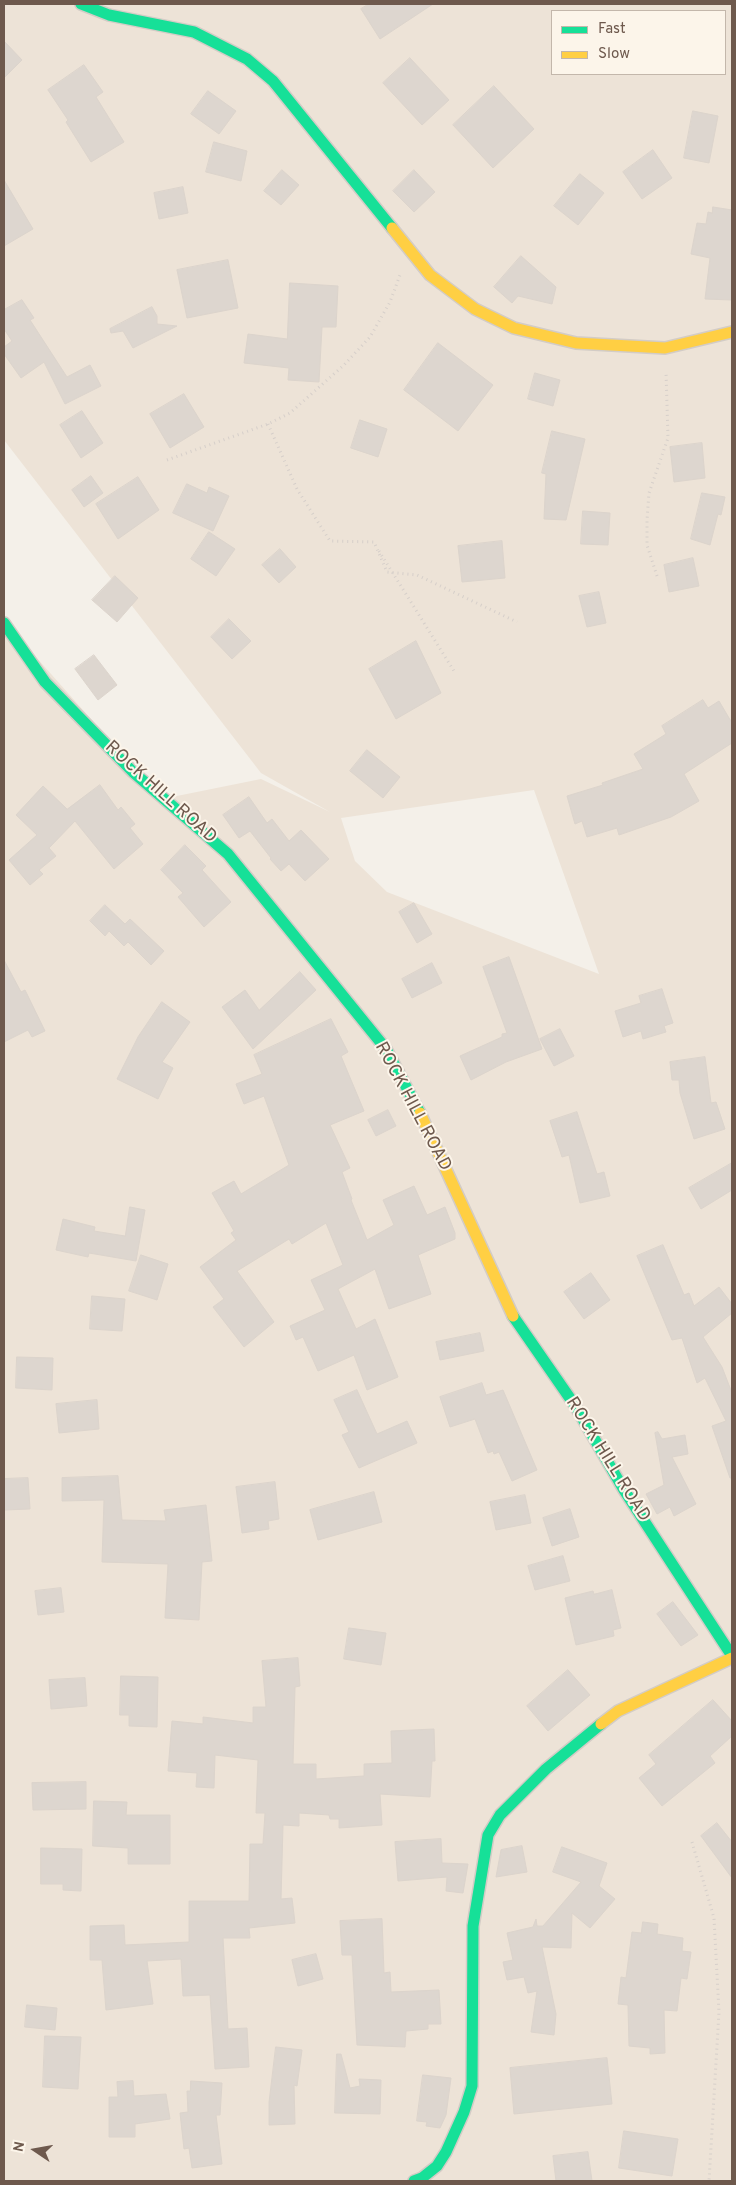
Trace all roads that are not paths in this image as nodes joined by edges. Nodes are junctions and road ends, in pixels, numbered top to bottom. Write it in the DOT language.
graph roads {
  1 [pos="81,4"];
  2 [pos="732,332"];
  3 [pos="4,622"];
  4 [pos="732,1657"];
  5 [pos="414,2181"];
  1 -- 2 [label="street"];
  3 -- 4 [label="street, ROCK HILL ROAD"];
  4 -- 5 [label="street"];
}
